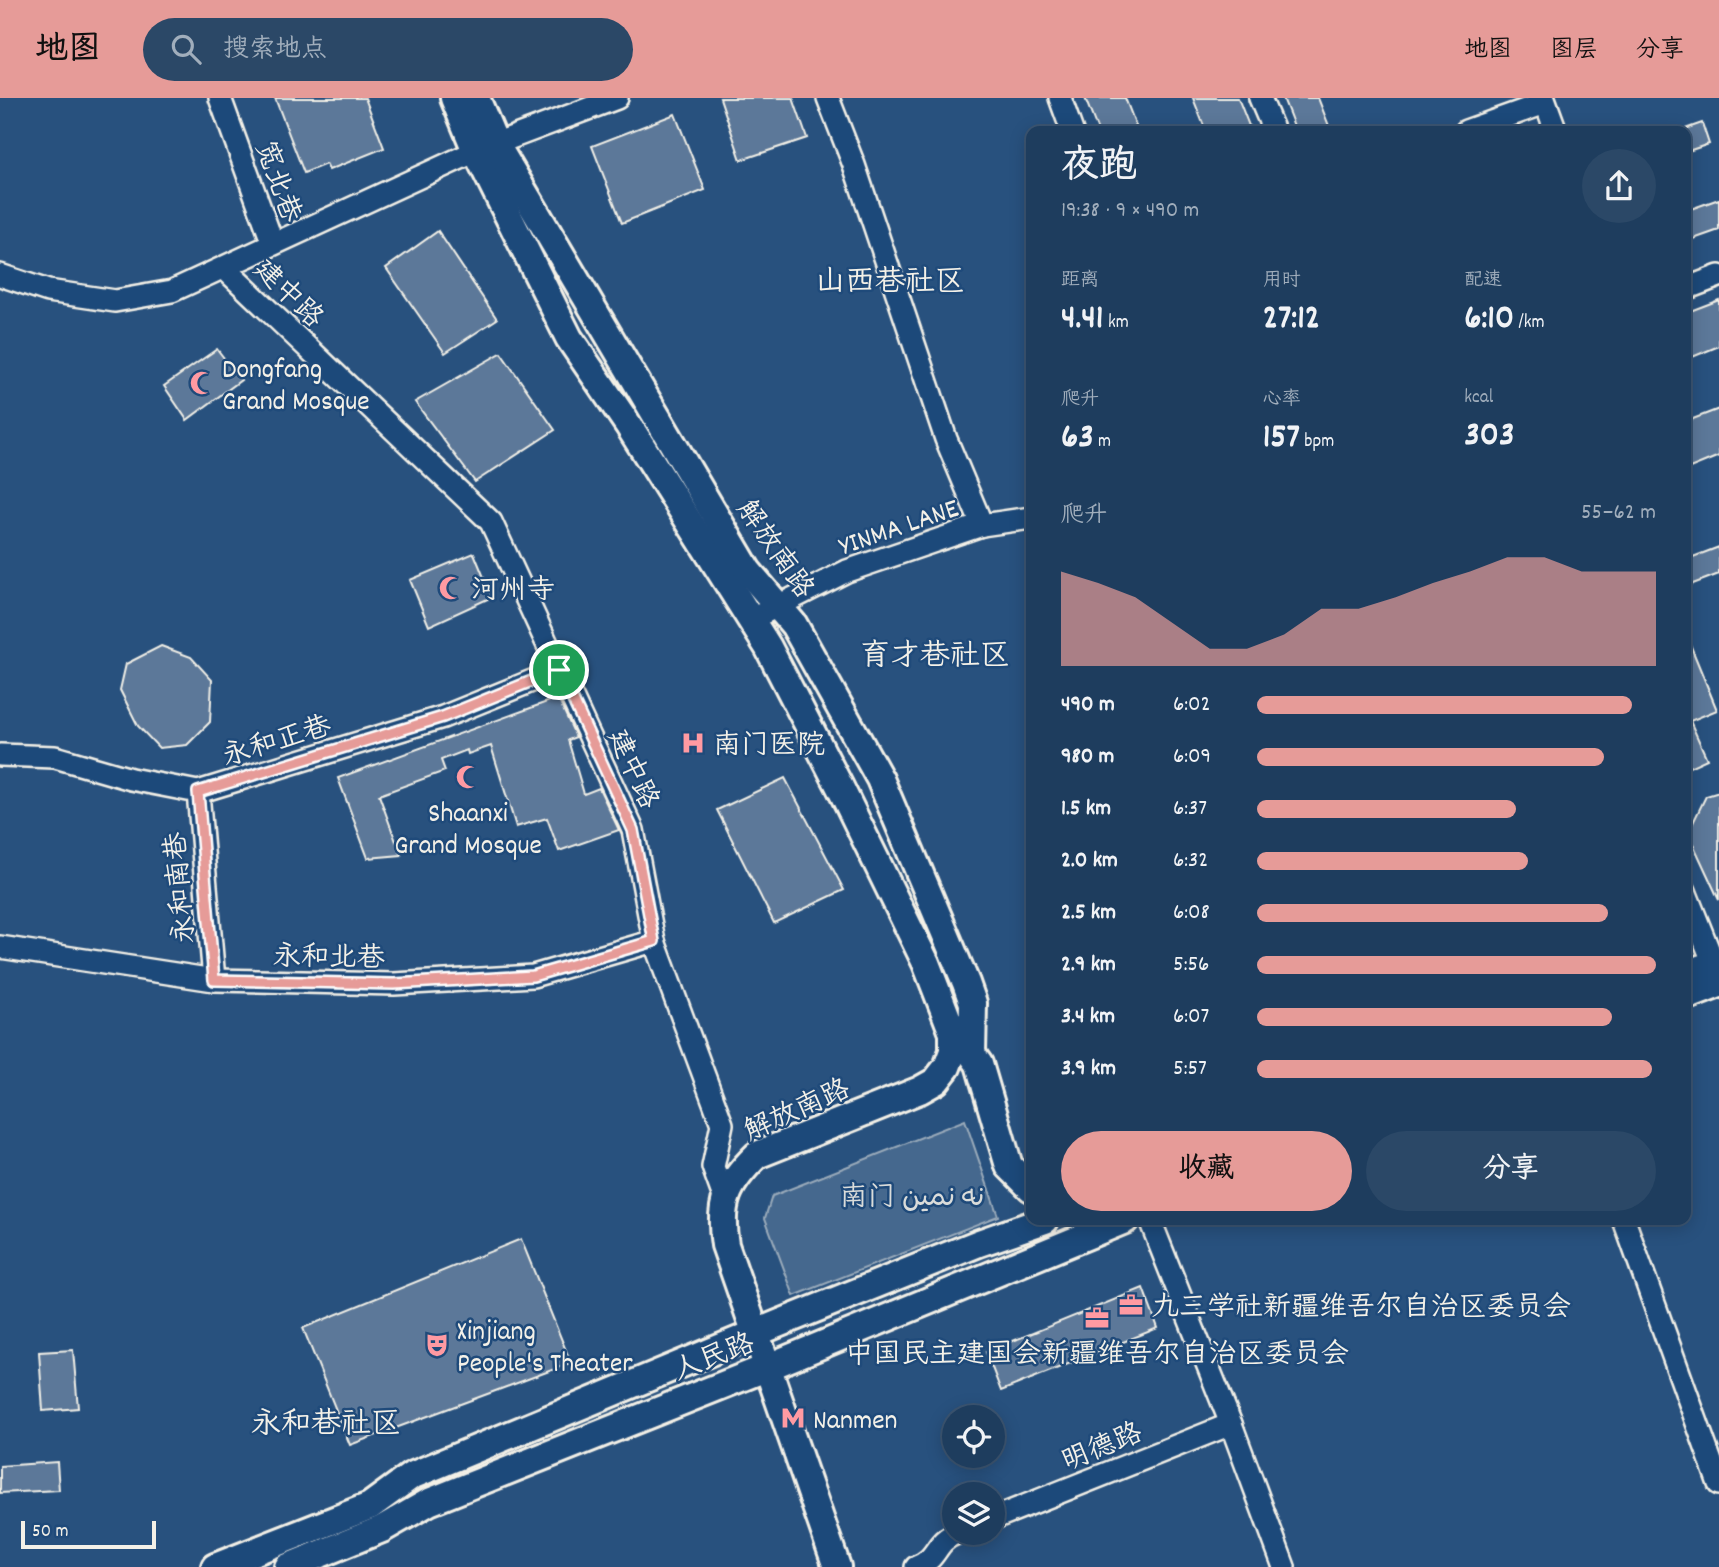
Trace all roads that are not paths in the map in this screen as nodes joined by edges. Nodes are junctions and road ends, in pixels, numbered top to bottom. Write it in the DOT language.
graph roads {
  1 [pos="220,98"];
  2 [pos="454,98"];
  3 [pos="476,98"];
  4 [pos="617,98"];
  5 [pos="828,98"];
  6 [pos="1060,98"];
  7 [pos="1260,98"];
  8 [pos="1545,100"];
  9 [pos="1070,126"];
  10 [pos="1272,126"];
  11 [pos="1478,126"];
  12 [pos="1554,126"];
  13 [pos="485,147"];
  14 [pos="273,244"];
  15 [pos="224,268"];
  16 [pos="0,275"];
  17 [pos="1719,276"];
  18 [pos="1691,287"];
  19 [pos="1026,519"];
  20 [pos="982,526"];
  21 [pos="777,606"];
  22 [pos="750,620"];
  23 [pos="559,670"];
  24 [pos="0,755"];
  25 [pos="198,792"];
  26 [pos="1691,906"];
  27 [pos="654,941"];
  28 [pos="0,947"];
  29 [pos="1717,970"];
  30 [pos="1691,973"];
  31 [pos="214,980"];
  32 [pos="1691,992"];
  33 [pos="947,1017"];
  34 [pos="972,1055"];
  35 [pos="920,1090"];
  36 [pos="1026,1183"];
  37 [pos="725,1200"];
  38 [pos="1031,1225"];
  39 [pos="1113,1225"];
  40 [pos="1152,1225"];
  41 [pos="1626,1225"];
  42 [pos="757,1333"];
  43 [pos="768,1367"];
  44 [pos="1231,1424"];
  45 [pos="1719,1484"];
  46 [pos="1005,1514"];
  47 [pos="942,1541"];
  48 [pos="215,1567"];
  49 [pos="288,1567"];
  50 [pos="837,1567"];
  51 [pos="916,1567"];
  52 [pos="1284,1567"];
  1 -- 14 [label="street, 宽北巷"];
  2 -- 13 [label="main road, 解放南路"];
  3 -- 13 [label="main road, 解放南路"];
  4 -- 13 [label="street"];
  5 -- 20 [label="street"];
  6 -- 9 [label="street"];
  7 -- 10 [label="street"];
  8 -- 11 [label="street"];
  8 -- 12 [label="street"];
  13 -- 14 [label="street"];
  13 -- 21 [label="main road, 解放南路"];
  13 -- 22 [label="main road, 解放南路"];
  14 -- 15 [label="street"];
  15 -- 16 [label="street"];
  15 -- 23 [label="street, 建中路"];
  17 -- 18 [label="street"];
  19 -- 20 [label="street, YINMA LANE"];
  20 -- 21 [label="street, YINMA LANE"];
  21 -- 22 [label="street, YINMA LANE"];
  21 -- 34 [label="main road, 解放南路"];
  22 -- 33 [label="main road, 解放南路"];
  23 -- 25 [label="street, 永和正巷"];
  23 -- 27 [label="street, 建中路"];
  24 -- 25 [label="street, 永和正巷"];
  25 -- 31 [label="street, 永和南巷"];
  26 -- 29 [label="street"];
  27 -- 31 [label="street, 永和北巷"];
  27 -- 37 [label="street, 建中路"];
  28 -- 31 [label="street, 永和北巷"];
  29 -- 30 [label="main road"];
  29 -- 32 [label="main road"];
  33 -- 34 [label="main road, 解放南路"];
  33 -- 35 [label="main road, 解放南路"];
  34 -- 35 [label="main road"];
  34 -- 36 [label="main road, 解放南路"];
  35 -- 37 [label="main road, 解放南路"];
  37 -- 42 [label="main road, 解放南路"];
  38 -- 42 [label="main road, 人民路"];
  39 -- 43 [label="main road, 人民路"];
  40 -- 44 [label="street"];
  41 -- 45 [label="street"];
  42 -- 43 [label="main road, 解放南路"];
  42 -- 48 [label="main road, 人民路"];
  43 -- 49 [label="main road, 人民路"];
  43 -- 50 [label="main road, 解放南路"];
  44 -- 46 [label="street, 明德路"];
  44 -- 52 [label="street"];
  47 -- 51 [label="street"];
}
